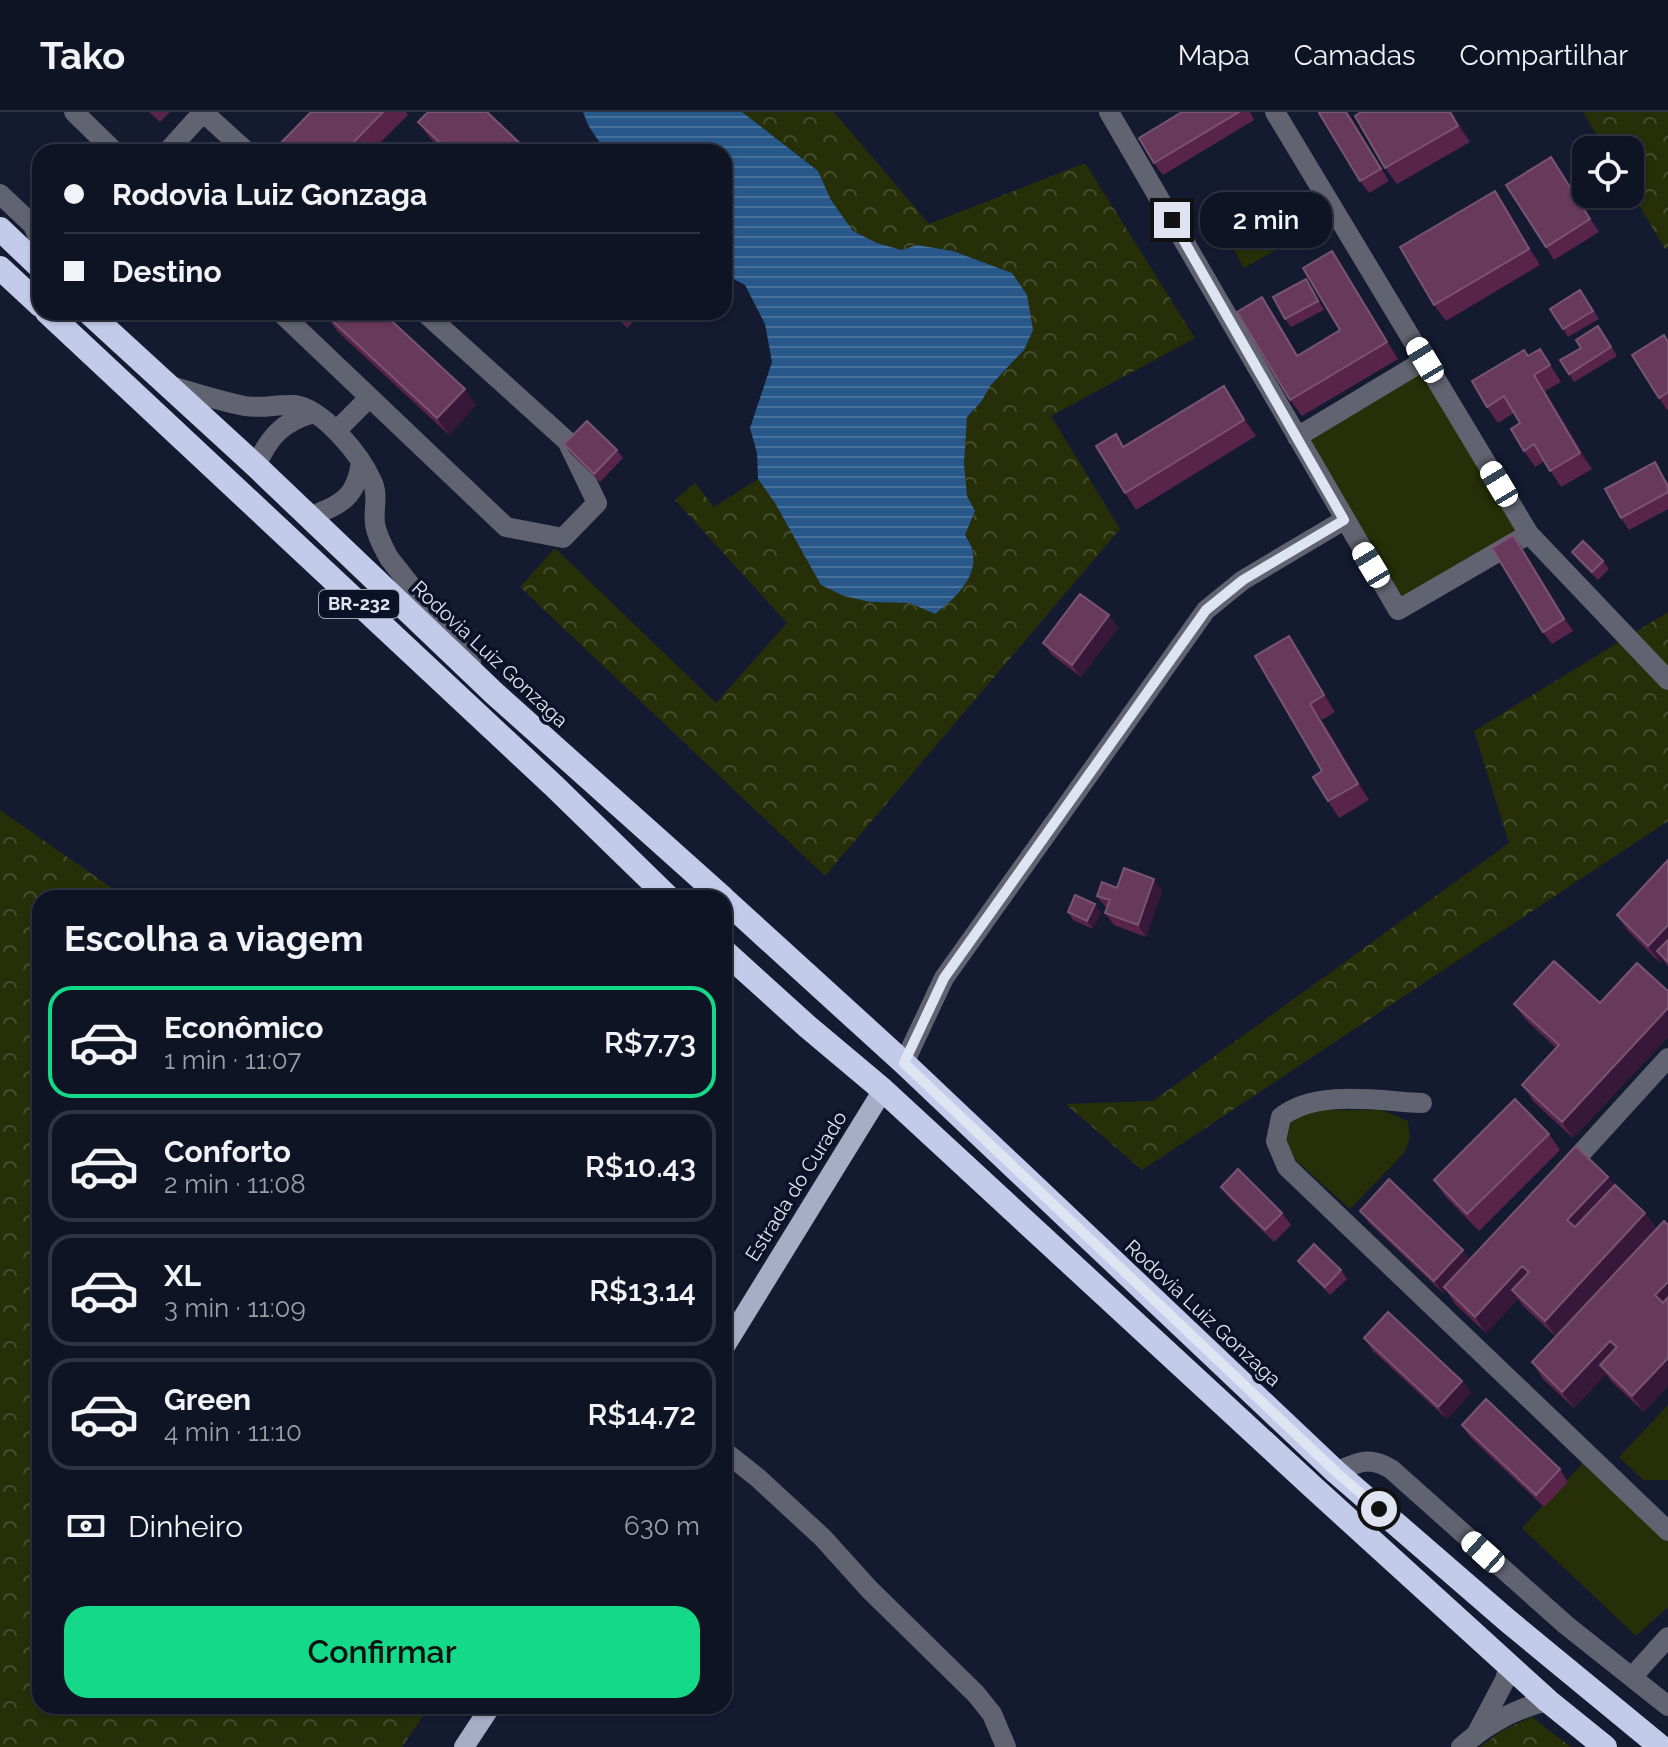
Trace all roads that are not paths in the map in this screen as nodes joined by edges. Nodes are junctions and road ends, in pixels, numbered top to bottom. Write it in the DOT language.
graph roads {
  1 [pos="74,112"];
  2 [pos="1109,112"];
  3 [pos="1275,112"];
  4 [pos="107,144"];
  5 [pos="174,144"];
  6 [pos="238,144"];
  7 [pos="0,194"];
  8 [pos="32,224"];
  9 [pos="0,229"];
  10 [pos="32,259"];
  11 [pos="0,268"];
  12 [pos="32,298"];
  13 [pos="56,320"];
  14 [pos="97,320"];
  15 [pos="288,320"];
  16 [pos="433,320"];
  17 [pos="1425,360"];
  18 [pos="167,385"];
  19 [pos="369,398"];
  20 [pos="314,413"];
  21 [pos="336,431"];
  22 [pos="1297,437"];
  23 [pos="361,462"];
  24 [pos="256,466"];
  25 [pos="309,517"];
  26 [pos="1344,520"];
  27 [pos="1529,534"];
  28 [pos="1668,680"];
  29 [pos="495,694"];
  30 [pos="661,890"];
  31 [pos="713,890"];
  32 [pos="732,907"];
  33 [pos="732,958"];
  34 [pos="1668,1058"];
  35 [pos="904,1063"];
  36 [pos="883,1090"];
  37 [pos="1422,1103"];
  38 [pos="1553,1185"];
  39 [pos="732,1335"];
  40 [pos="732,1458"];
  41 [pos="1336,1472"];
  42 [pos="1668,1531"];
  43 [pos="1668,1637"];
  44 [pos="1509,1665"];
  45 [pos="1633,1676"];
  46 [pos="1548,1701"];
  47 [pos="1668,1706"];
  48 [pos="486,1714"];
  49 [pos="1477,1733"];
  50 [pos="464,1747"];
  51 [pos="1006,1747"];
  52 [pos="1461,1747"];
  53 [pos="1605,1747"];
  54 [pos="1661,1747"];
  1 -- 4 [label="lane"];
  2 -- 22 [label="lane"];
  3 -- 17 [label="lane"];
  5 -- 6 [label="lane"];
  7 -- 8 [label="lane"];
  9 -- 10 [label="highway"];
  11 -- 12 [label="highway"];
  13 -- 30 [label="highway, BR-232"];
  14 -- 18 [label="highway, Rodovia Luiz Gonzaga / BR-232"];
  15 -- 19 [label="lane"];
  16 -- 19 [label="lane"];
  17 -- 22 [label="lane"];
  17 -- 27 [label="lane"];
  18 -- 20 [label="lane"];
  18 -- 24 [label="highway, Rodovia Luiz Gonzaga / BR-232"];
  19 -- 21 [label="lane"];
  20 -- 21 [label="lane"];
  20 -- 24 [label="lane"];
  21 -- 23 [label="lane"];
  22 -- 26 [label="lane"];
  23 -- 25 [label="lane"];
  23 -- 29 [label="lane"];
  24 -- 25 [label="highway, Rodovia Luiz Gonzaga / BR-232"];
  25 -- 29 [label="highway, Rodovia Luiz Gonzaga / BR-232"];
  26 -- 27 [label="lane"];
  26 -- 35 [label="lane"];
  27 -- 28 [label="lane"];
  29 -- 31 [label="highway, Rodovia Luiz Gonzaga / BR-232"];
  32 -- 35 [label="highway, Rodovia Luiz Gonzaga / BR-232"];
  33 -- 36 [label="highway"];
  34 -- 38 [label="lane"];
  35 -- 41 [label="highway, Rodovia Luiz Gonzaga / BR-232"];
  36 -- 39 [label="main road, Estrada do Curado"];
  36 -- 44 [label="highway"];
  37 -- 42 [label="lane"];
  40 -- 51 [label="lane"];
  41 -- 45 [label="lane"];
  41 -- 54 [label="highway, Rodovia Luiz Gonzaga / BR-232"];
  43 -- 45 [label="lane"];
  44 -- 46 [label="highway"];
  44 -- 49 [label="lane"];
  45 -- 47 [label="lane"];
  46 -- 49 [label="lane"];
  46 -- 53 [label="highway"];
  48 -- 50 [label="main road"];
  49 -- 52 [label="lane"];
}
